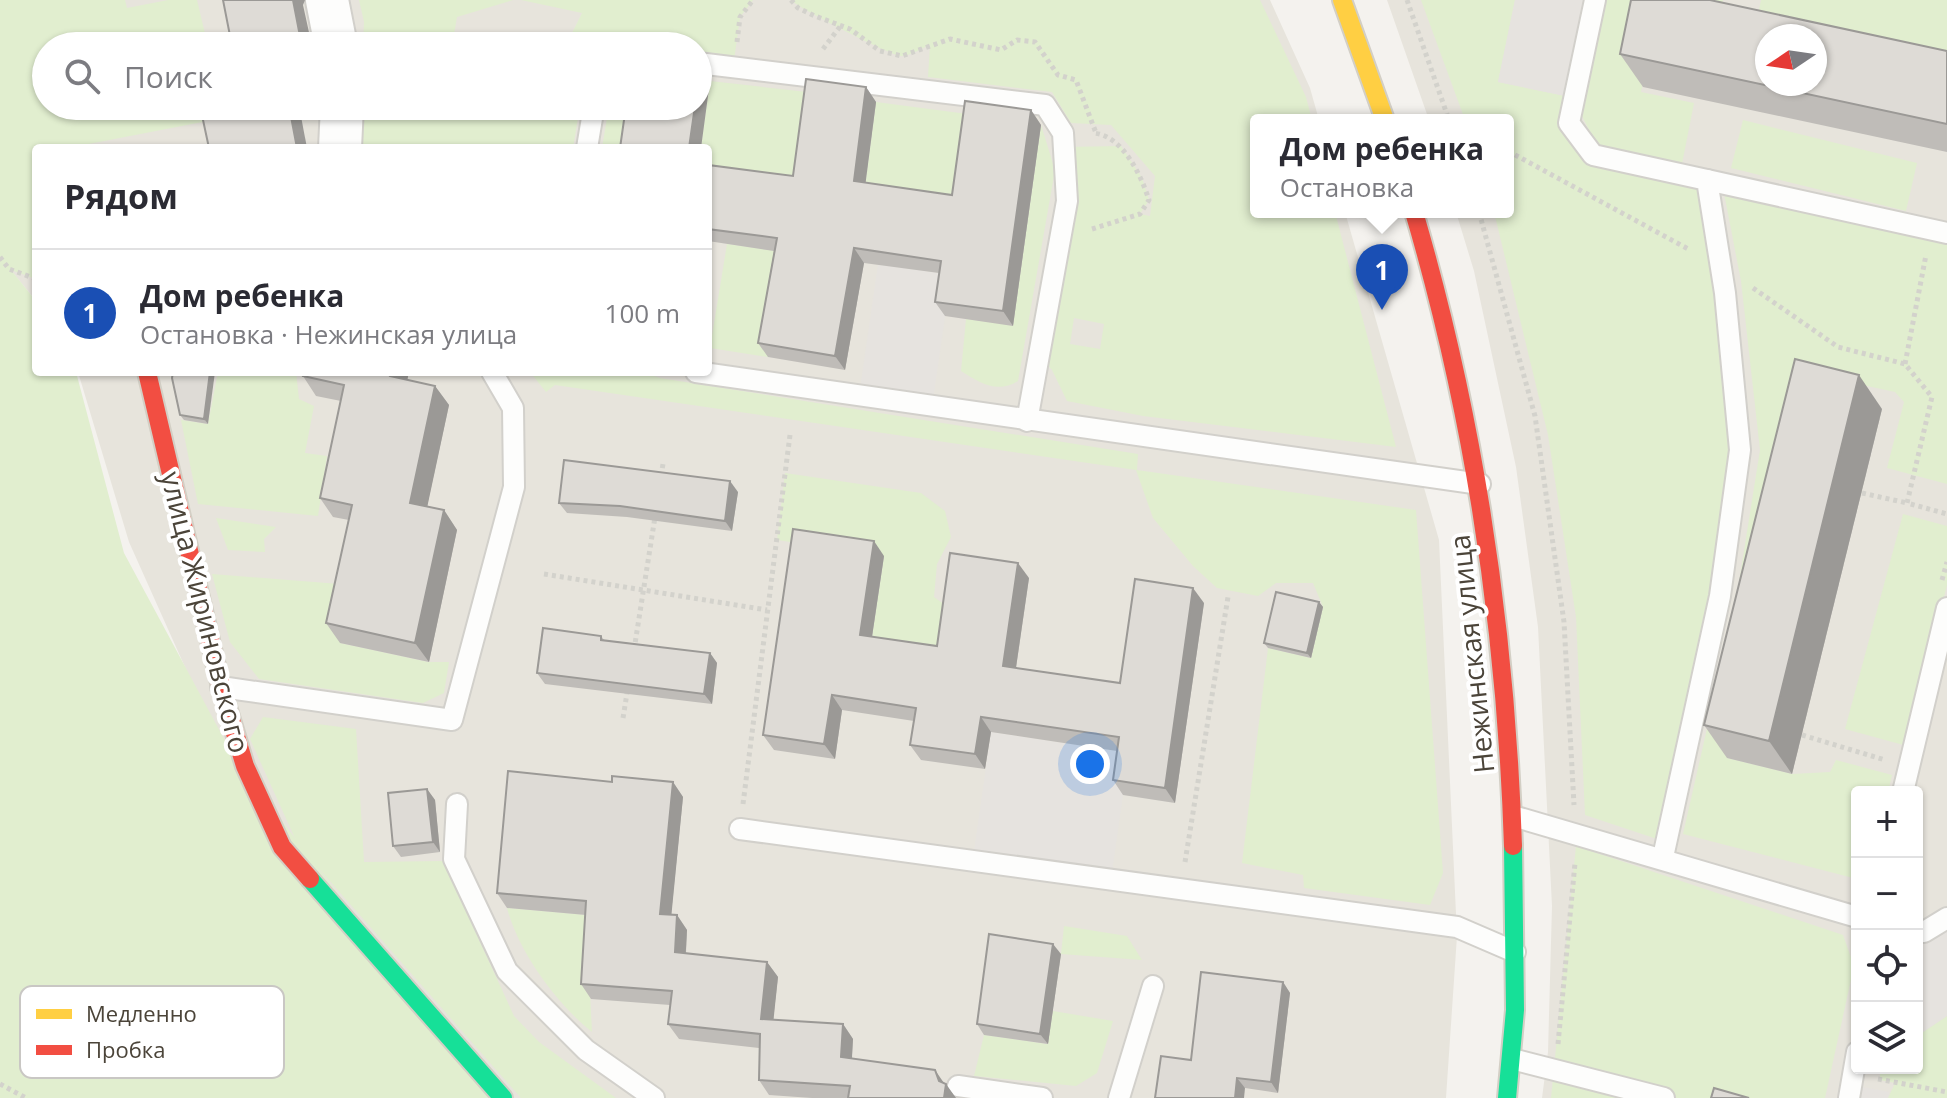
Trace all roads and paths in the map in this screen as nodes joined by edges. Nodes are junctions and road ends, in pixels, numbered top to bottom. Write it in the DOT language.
graph roads {
  1 [pos="327,0"];
  2 [pos="753,0"];
  3 [pos="791,0"];
  4 [pos="1342,0"];
  5 [pos="1407,0"];
  6 [pos="1595,0"];
  7 [pos="333,32"];
  8 [pos="712,65"];
  9 [pos="733,68"];
  10 [pos="1383,114"];
  11 [pos="1448,114"];
  12 [pos="341,120"];
  13 [pos="592,120"];
  14 [pos="1063,133"];
  15 [pos="1096,133"];
  16 [pos="340,144"];
  17 [pos="588,144"];
  18 [pos="1514,154"];
  19 [pos="1707,180"];
  20 [pos="1416,218"];
  21 [pos="1481,218"];
  22 [pos="1939,231"];
  23 [pos="1060,239"];
  24 [pos="0,257"];
  25 [pos="1721,267"];
  26 [pos="32,278"];
  27 [pos="1905,364"];
  28 [pos="712,374"];
  29 [pos="148,376"];
  30 [pos="494,376"];
  31 [pos="1027,421"];
  32 [pos="790,435"];
  33 [pos="663,464"];
  34 [pos="661,480"];
  35 [pos="1480,484"];
  36 [pos="1862,493"];
  37 [pos="1907,503"];
  38 [pos="656,512"];
  39 [pos="1947,514"];
  40 [pos="544,574"];
  41 [pos="643,591"];
  42 [pos="1228,597"];
  43 [pos="1947,608"];
  44 [pos="767,610"];
  45 [pos="632,661"];
  46 [pos="630,676"];
  47 [pos="221,687"];
  48 [pos="623,718"];
  49 [pos="1802,735"];
  50 [pos="1907,767"];
  51 [pos="1904,786"];
  52 [pos="457,804"];
  53 [pos="1513,816"];
  54 [pos="740,829"];
  55 [pos="1575,835"];
  56 [pos="1663,857"];
  57 [pos="1181,887"];
  58 [pos="1851,915"];
  59 [pos="1947,918"];
  60 [pos="1923,932"];
  61 [pos="1515,952"];
  62 [pos="1153,986"];
  63 [pos="1512,1059"];
  64 [pos="1555,1068"];
  65 [pos="1853,1075"];
  66 [pos="0,1084"];
  67 [pos="958,1086"];
  68 [pos="1947,1092"];
  69 [pos="26,1098"];
  70 [pos="503,1098"];
  71 [pos="654,1098"];
  72 [pos="1042,1098"];
  73 [pos="1119,1098"];
  74 [pos="1507,1098"];
  75 [pos="1664,1098"];
  76 [pos="1849,1098"];
  1 -- 7 [label="street"];
  2 -- 9 [label="path"];
  3 -- 15 [label="path"];
  4 -- 10 [label="street"];
  5 -- 11 [label="path"];
  6 -- 19 [label="lane"];
  8 -- 9 [label="lane"];
  9 -- 14 [label="lane"];
  12 -- 16 [label="street"];
  13 -- 17 [label="lane"];
  14 -- 15 [label="path"];
  14 -- 23 [label="lane"];
  15 -- 23 [label="path"];
  18 -- 25 [label="path"];
  19 -- 22 [label="lane"];
  19 -- 25 [label="lane"];
  20 -- 35 [label="street, Нежинская улица"];
  21 -- 55 [label="path"];
  22 -- 27 [label="path"];
  23 -- 31 [label="lane"];
  24 -- 26 [label="path"];
  25 -- 27 [label="path"];
  25 -- 56 [label="lane"];
  27 -- 37 [label="path"];
  28 -- 31 [label="lane"];
  29 -- 47 [label="street, улица Жириновского"];
  30 -- 47 [label="lane"];
  31 -- 35 [label="lane"];
  32 -- 44 [label="path"];
  33 -- 34 [label="path"];
  35 -- 53 [label="street, Нежинская улица"];
  36 -- 37 [label="path"];
  37 -- 39 [label="path"];
  38 -- 41 [label="path"];
  40 -- 41 [label="path"];
  41 -- 44 [label="path"];
  41 -- 45 [label="path"];
  42 -- 57 [label="path"];
  43 -- 50 [label="lane"];
  44 -- 54 [label="path"];
  46 -- 48 [label="path"];
  47 -- 70 [label="street, улица Жириновского"];
  49 -- 50 [label="path"];
  50 -- 51 [label="lane"];
  52 -- 71 [label="lane"];
  53 -- 55 [label="lane"];
  53 -- 61 [label="street, Нежинская улица"];
  54 -- 57 [label="lane"];
  55 -- 56 [label="lane"];
  55 -- 64 [label="path"];
  56 -- 58 [label="lane"];
  57 -- 61 [label="lane"];
  59 -- 60 [label="lane"];
  61 -- 63 [label="street, Нежинская улица"];
  62 -- 73 [label="lane"];
  63 -- 64 [label="lane"];
  63 -- 74 [label="street, Нежинская улица"];
  64 -- 75 [label="lane"];
  65 -- 68 [label="path"];
  65 -- 76 [label="lane"];
  66 -- 69 [label="path"];
  67 -- 72 [label="lane"];
}
